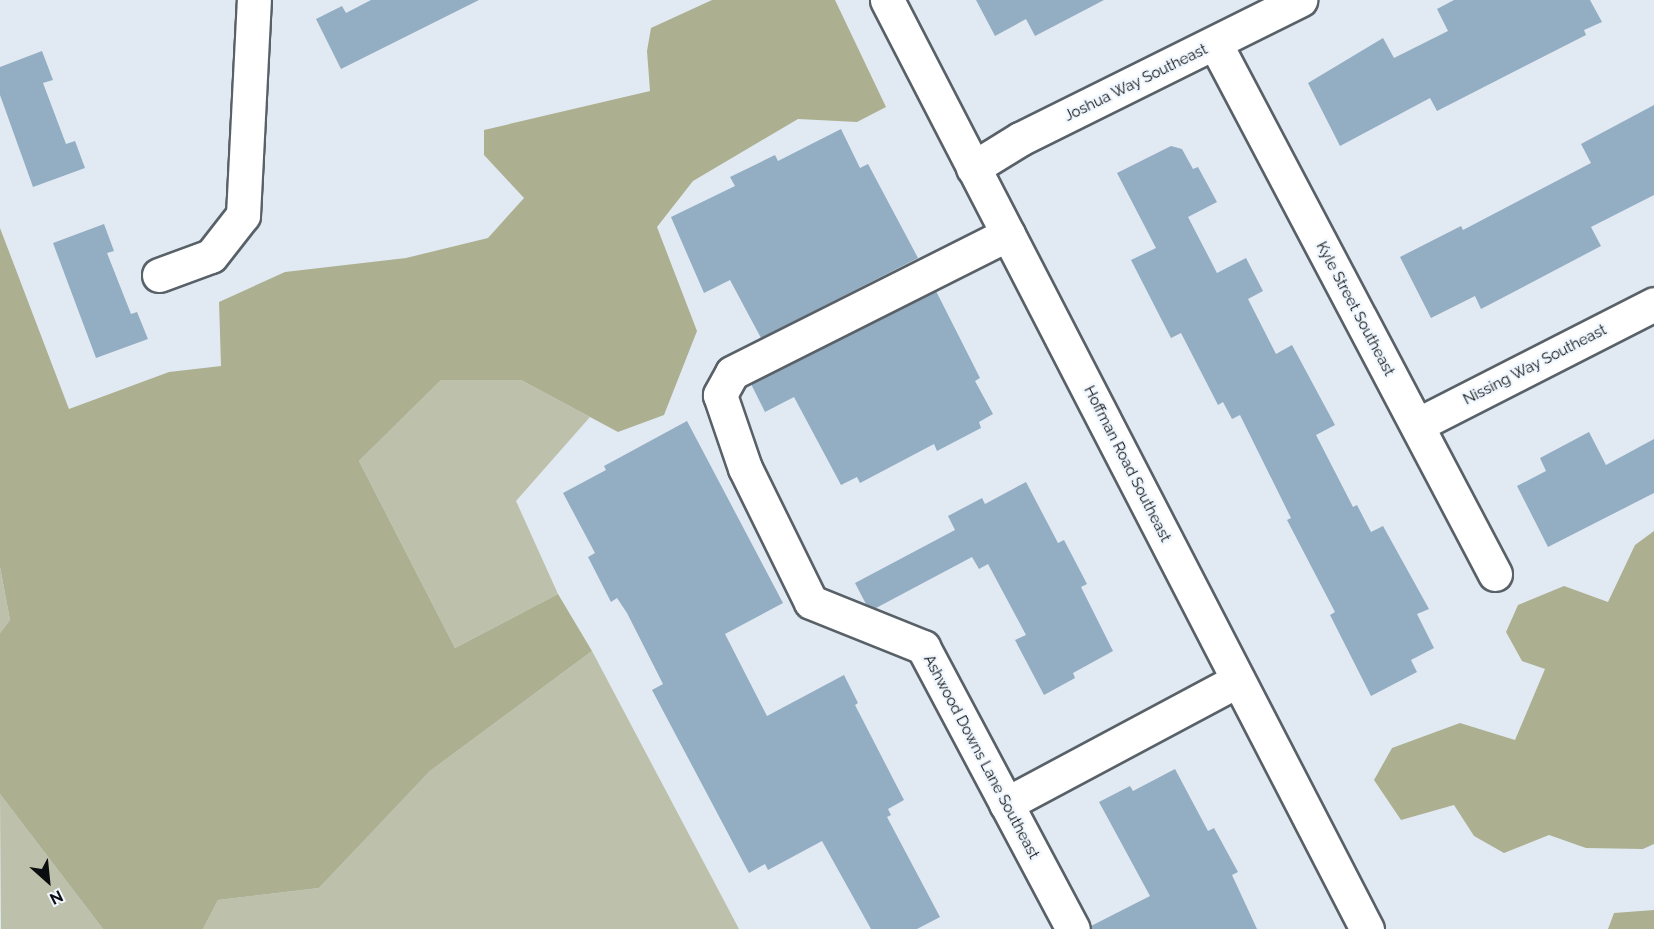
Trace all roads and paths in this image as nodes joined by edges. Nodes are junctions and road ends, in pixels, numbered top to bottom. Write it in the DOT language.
graph roads {
  1 [pos="254,0"];
  2 [pos="887,0"];
  3 [pos="1300,0"];
  4 [pos="1216,45"];
  5 [pos="973,168"];
  6 [pos="1008,234"];
  7 [pos="159,275"];
  8 [pos="1654,304"];
  9 [pos="1417,425"];
  10 [pos="1495,574"];
  11 [pos="1238,680"];
  12 [pos="1006,804"];
  13 [pos="1073,929"];
  14 [pos="1367,929"];
  1 -- 7 [label="street"];
  2 -- 5 [label="street, Hoffman Road Southeast"];
  3 -- 4 [label="street, Joshua Way Southeast"];
  4 -- 5 [label="street, Joshua Way Southeast"];
  4 -- 9 [label="street, Kyle Street Southeast"];
  5 -- 6 [label="street, Hoffman Road Southeast"];
  6 -- 11 [label="street, Hoffman Road Southeast"];
  6 -- 12 [label="street, Ashwood Downs Lane Southeast"];
  8 -- 9 [label="street, Nissing Way Southeast"];
  9 -- 10 [label="street, Kyle Street Southeast"];
  11 -- 12 [label="street"];
  11 -- 14 [label="street, Hoffman Road Southeast"];
  12 -- 13 [label="street, Ashwood Downs Lane Southeast"];
}
